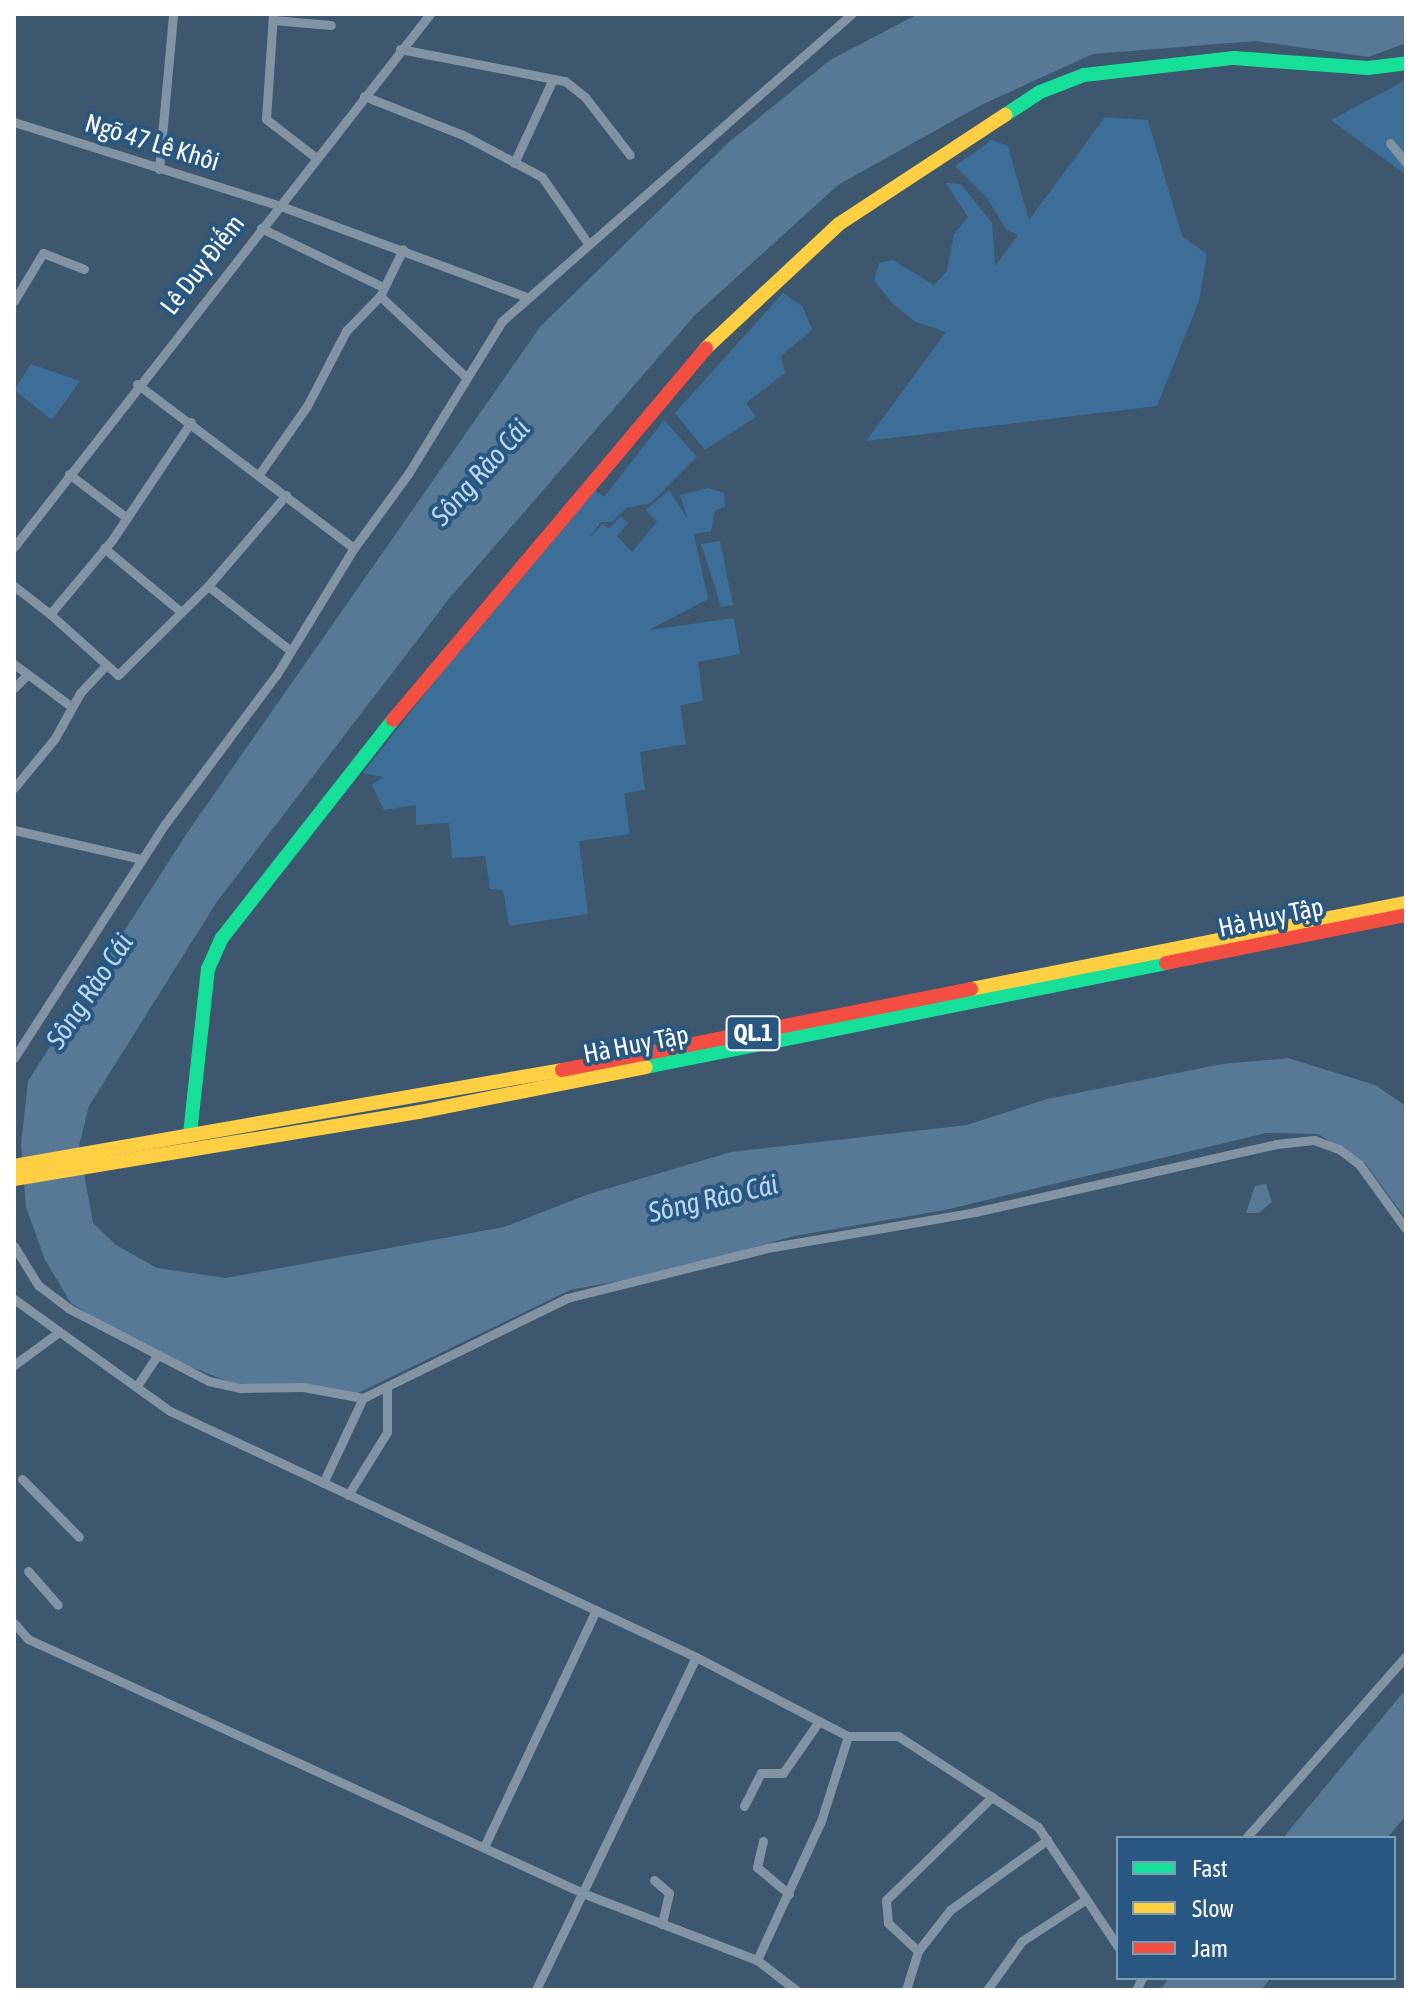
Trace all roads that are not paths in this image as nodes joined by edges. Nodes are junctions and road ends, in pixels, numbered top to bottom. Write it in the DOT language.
graph roads {
  1 [pos="173,14"];
  2 [pos="430,14"];
  3 [pos="851,14"];
  4 [pos="273,17"];
  5 [pos="331,25"];
  6 [pos="400,49"];
  7 [pos="1406,63"];
  8 [pos="553,79"];
  9 [pos="364,96"];
  10 [pos="14,122"];
  11 [pos="1390,143"];
  12 [pos="630,155"];
  13 [pos="315,157"];
  14 [pos="514,163"];
  15 [pos="1406,163"];
  16 [pos="159,169"];
  17 [pos="278,205"];
  18 [pos="261,228"];
  19 [pos="587,242"];
  20 [pos="403,249"];
  21 [pos="84,269"];
  22 [pos="382,291"];
  23 [pos="527,297"];
  24 [pos="14,301"];
  25 [pos="466,377"];
  26 [pos="137,384"];
  27 [pos="191,422"];
  28 [pos="260,473"];
  29 [pos="69,474"];
  30 [pos="286,495"];
  31 [pos="127,518"];
  32 [pos="14,547"];
  33 [pos="104,548"];
  34 [pos="354,548"];
  35 [pos="14,586"];
  36 [pos="208,586"];
  37 [pos="181,612"];
  38 [pos="50,614"];
  39 [pos="291,651"];
  40 [pos="14,664"];
  41 [pos="106,665"];
  42 [pos="27,675"];
  43 [pos="14,688"];
  44 [pos="72,707"];
  45 [pos="14,788"];
  46 [pos="14,830"];
  47 [pos="142,859"];
  48 [pos="1406,903"];
  49 [pos="1406,915"];
  50 [pos="14,1058"];
  51 [pos="190,1134"];
  52 [pos="99,1157"];
  53 [pos="14,1166"];
  54 [pos="14,1179"];
  55 [pos="1406,1229"];
  56 [pos="14,1246"];
  57 [pos="14,1299"];
  58 [pos="59,1332"];
  59 [pos="156,1357"];
  60 [pos="14,1365"];
  61 [pos="136,1387"];
  62 [pos="387,1388"];
  63 [pos="363,1398"];
  64 [pos="22,1479"];
  65 [pos="323,1483"];
  66 [pos="348,1495"];
  67 [pos="79,1537"];
  68 [pos="28,1571"];
  69 [pos="58,1605"];
  70 [pos="596,1610"];
  71 [pos="14,1623"];
  72 [pos="1406,1656"];
  73 [pos="696,1657"];
  74 [pos="819,1721"];
  75 [pos="848,1736"];
  76 [pos="992,1797"];
  77 [pos="744,1806"];
  78 [pos="1248,1836"];
  79 [pos="1047,1840"];
  80 [pos="763,1841"];
  81 [pos="484,1847"];
  82 [pos="654,1880"];
  83 [pos="585,1894"];
  84 [pos="789,1894"];
  85 [pos="1085,1900"];
  86 [pos="662,1924"];
  87 [pos="1116,1944"];
  88 [pos="918,1951"];
  89 [pos="757,1960"];
  90 [pos="536,1990"];
  91 [pos="796,1990"];
  92 [pos="906,1990"];
  93 [pos="987,1990"];
  1 -- 16 [label="street"];
  2 -- 6 [label="street, Lê Duy Điếm"];
  3 -- 19 [label="street"];
  4 -- 5 [label="street"];
  4 -- 13 [label="street"];
  6 -- 8 [label="street"];
  6 -- 9 [label="street, Lê Duy Điếm"];
  7 -- 51 [label="main road"];
  8 -- 12 [label="street"];
  8 -- 14 [label="street"];
  9 -- 13 [label="street, Lê Duy Điếm"];
  9 -- 14 [label="street"];
  10 -- 16 [label="street, Ngõ 47 Lê Khôi"];
  11 -- 15 [label="street"];
  13 -- 17 [label="street, Lê Duy Điếm"];
  14 -- 19 [label="street"];
  16 -- 17 [label="street, Ngõ 47 Lê Khôi"];
  17 -- 18 [label="street, Lê Duy Điếm"];
  17 -- 20 [label="street, Ngõ 47 Lê Khôi"];
  18 -- 22 [label="street"];
  18 -- 26 [label="street, Lê Duy Điếm"];
  19 -- 23 [label="street"];
  20 -- 22 [label="street"];
  20 -- 23 [label="street, Ngõ 47 Lê Khôi"];
  21 -- 24 [label="street"];
  22 -- 25 [label="street"];
  22 -- 28 [label="street"];
  23 -- 25 [label="street"];
  25 -- 34 [label="street"];
  26 -- 27 [label="street"];
  26 -- 29 [label="street, Lê Duy Điếm"];
  27 -- 28 [label="street"];
  27 -- 31 [label="street"];
  28 -- 30 [label="street"];
  29 -- 31 [label="street"];
  29 -- 32 [label="street, Lê Duy Điếm"];
  30 -- 34 [label="street"];
  30 -- 36 [label="street"];
  31 -- 33 [label="street"];
  33 -- 37 [label="street"];
  33 -- 38 [label="street"];
  34 -- 39 [label="street"];
  35 -- 38 [label="street"];
  36 -- 37 [label="street"];
  36 -- 39 [label="street"];
  37 -- 41 [label="street"];
  38 -- 41 [label="street"];
  39 -- 47 [label="street"];
  40 -- 42 [label="street"];
  41 -- 44 [label="street"];
  42 -- 43 [label="street"];
  42 -- 44 [label="street"];
  44 -- 45 [label="street"];
  46 -- 47 [label="street"];
  47 -- 50 [label="street"];
  48 -- 51 [label="main road, Hà Huy Tập / QL.1"];
  49 -- 52 [label="main road, Hà Huy Tập / QL.1"];
  51 -- 52 [label="main road, Hà Huy Tập / QL.1"];
  52 -- 53 [label="main road, Hà Huy Tập / QL.1"];
  52 -- 54 [label="main road, Hà Huy Tập / QL.1"];
  55 -- 62 [label="street"];
  56 -- 59 [label="street"];
  57 -- 58 [label="street"];
  58 -- 60 [label="street"];
  58 -- 61 [label="street"];
  59 -- 61 [label="street"];
  59 -- 63 [label="street"];
  61 -- 65 [label="street"];
  62 -- 63 [label="street"];
  62 -- 66 [label="street"];
  63 -- 65 [label="street"];
  64 -- 67 [label="street"];
  65 -- 66 [label="street"];
  66 -- 70 [label="street"];
  68 -- 69 [label="street"];
  70 -- 73 [label="street"];
  70 -- 81 [label="street"];
  71 -- 81 [label="street"];
  72 -- 78 [label="street"];
  73 -- 74 [label="street"];
  73 -- 83 [label="street"];
  74 -- 75 [label="street"];
  74 -- 77 [label="street"];
  75 -- 76 [label="street"];
  75 -- 84 [label="street"];
  76 -- 79 [label="street"];
  76 -- 88 [label="street"];
  79 -- 85 [label="street"];
  79 -- 88 [label="street"];
  80 -- 84 [label="street"];
  81 -- 83 [label="street"];
  82 -- 86 [label="street"];
  83 -- 86 [label="street"];
  83 -- 90 [label="street"];
  84 -- 89 [label="street"];
  85 -- 87 [label="street"];
  85 -- 93 [label="street"];
  86 -- 89 [label="street"];
  88 -- 92 [label="street"];
  89 -- 91 [label="street"];
}
